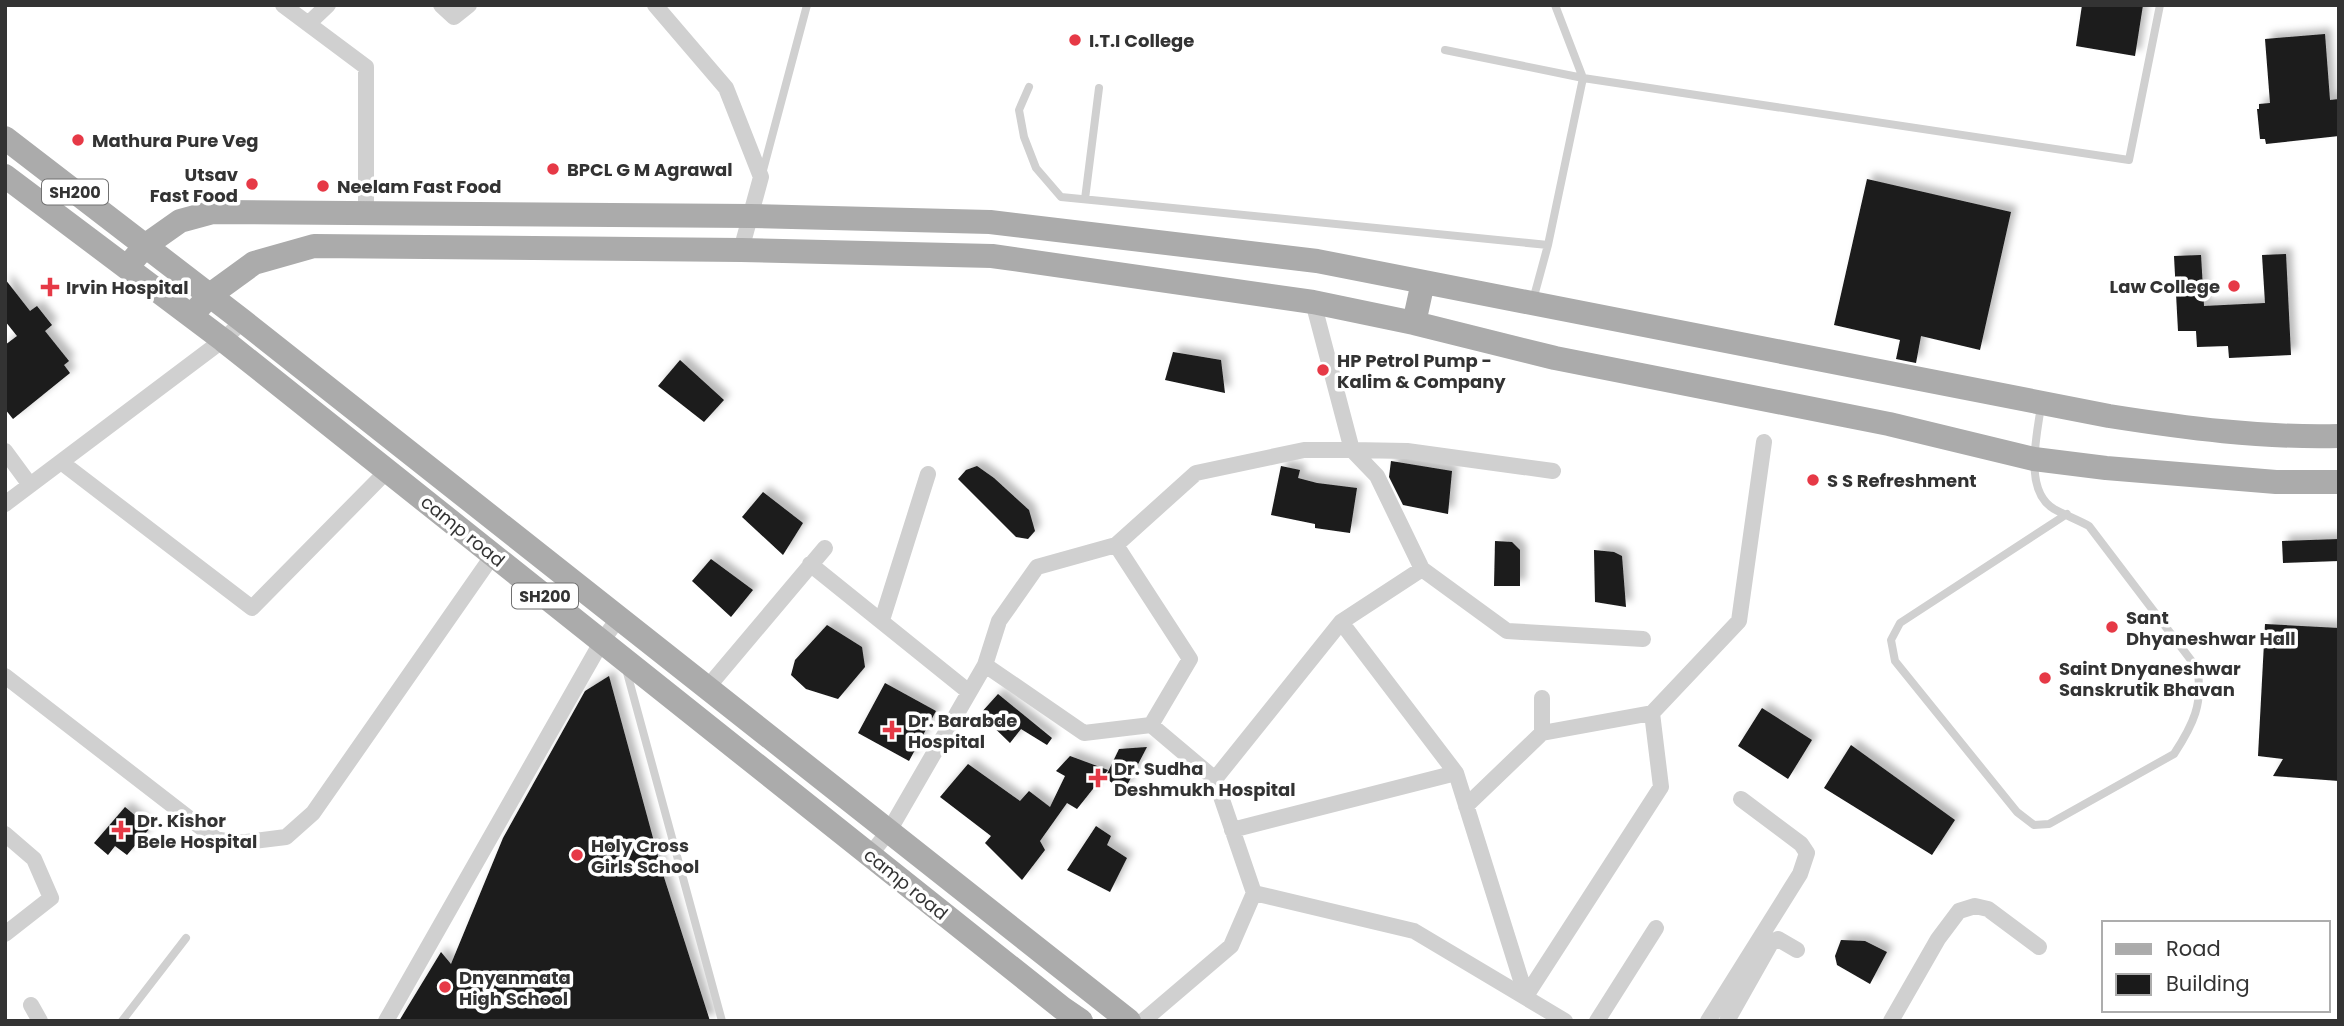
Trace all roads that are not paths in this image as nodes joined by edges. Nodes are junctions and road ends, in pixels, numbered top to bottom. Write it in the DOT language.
graph roads {
  1 [pos="283,5"];
  2 [pos="328,5"];
  3 [pos="442,5"];
  4 [pos="469,5"];
  5 [pos="655,5"];
  6 [pos="807,5"];
  7 [pos="1555,5"];
  8 [pos="2160,5"];
  9 [pos="308,23"];
  10 [pos="1445,50"];
  11 [pos="1583,78"];
  12 [pos="1029,87"];
  13 [pos="1099,88"];
  14 [pos="5,138"];
  15 [pos="5,176"];
  16 [pos="761,177"];
  17 [pos="1085,200"];
  18 [pos="366,214"];
  19 [pos="750,216"];
  20 [pos="146,245"];
  21 [pos="1548,245"];
  22 [pos="741,250"];
  23 [pos="1317,261"];
  24 [pos="127,267"];
  25 [pos="175,269"];
  26 [pos="1423,282"];
  27 [pos="158,290"];
  28 [pos="210,295"];
  29 [pos="1313,302"];
  30 [pos="1532,303"];
  31 [pos="192,315"];
  32 [pos="243,321"];
  33 [pos="1414,323"];
  34 [pos="223,340"];
  35 [pos="321,383"];
  36 [pos="2041,403"];
  37 [pos="304,404"];
  38 [pos="2339,436"];
  39 [pos="1764,442"];
  40 [pos="1352,450"];
  41 [pos="5,451"];
  42 [pos="2034,459"];
  43 [pos="61,463"];
  44 [pos="387,471"];
  45 [pos="1553,471"];
  46 [pos="928,474"];
  47 [pos="2339,482"];
  48 [pos="30,485"];
  49 [pos="5,504"];
  50 [pos="2067,514"];
  51 [pos="1116,545"];
  52 [pos="825,548"];
  53 [pos="493,555"];
  54 [pos="810,564"];
  55 [pos="1422,569"];
  56 [pos="618,619"];
  57 [pos="882,620"];
  58 [pos="1341,622"];
  59 [pos="639,635"];
  60 [pos="1643,639"];
  61 [pos="602,641"];
  62 [pos="623,659"];
  63 [pos="985,665"];
  64 [pos="5,676"];
  65 [pos="707,688"];
  66 [pos="969,692"];
  67 [pos="1542,698"];
  68 [pos="1652,713"];
  69 [pos="1151,725"];
  70 [pos="1542,733"];
  71 [pos="1456,773"];
  72 [pos="1215,779"];
  73 [pos="1741,799"];
  74 [pos="1466,806"];
  75 [pos="1232,830"];
  76 [pos="889,831"];
  77 [pos="5,834"];
  78 [pos="870,855"];
  79 [pos="1254,893"];
  80 [pos="1656,928"];
  81 [pos="5,934"];
  82 [pos="186,938"];
  83 [pos="2039,947"];
  84 [pos="1797,950"];
  85 [pos="1525,996"];
  86 [pos="31,1005"];
  87 [pos="40,1021"];
  88 [pos="122,1021"];
  89 [pos="386,1021"];
  90 [pos="722,1021"];
  91 [pos="1081,1021"];
  92 [pos="1129,1021"];
  93 [pos="1143,1021"];
  94 [pos="1565,1021"];
  95 [pos="1597,1021"];
  96 [pos="1708,1021"];
  97 [pos="1727,1021"];
  98 [pos="1891,1021"];
  1 -- 9 [label="street"];
  2 -- 9 [label="street"];
  3 -- 4 [label="street"];
  5 -- 16 [label="street"];
  6 -- 16 [label="lane"];
  7 -- 11 [label="lane"];
  8 -- 11 [label="lane"];
  9 -- 18 [label="street"];
  10 -- 11 [label="lane"];
  11 -- 21 [label="lane"];
  12 -- 17 [label="lane"];
  13 -- 17 [label="lane"];
  14 -- 20 [label="main road, SH200"];
  15 -- 24 [label="main road, camp road / SH200"];
  16 -- 19 [label="street"];
  17 -- 21 [label="lane"];
  18 -- 19 [label="main road"];
  18 -- 20 [label="main road"];
  19 -- 22 [label="street"];
  19 -- 23 [label="main road"];
  20 -- 24 [label="main road"];
  20 -- 25 [label="main road, camp road / SH200"];
  21 -- 30 [label="lane"];
  22 -- 28 [label="main road"];
  22 -- 29 [label="main road"];
  23 -- 26 [label="main road"];
  23 -- 29 [label="main road"];
  24 -- 27 [label="main road, camp road / SH200"];
  25 -- 27 [label="main road"];
  25 -- 28 [label="main road, camp road / SH200"];
  26 -- 30 [label="main road"];
  26 -- 33 [label="main road"];
  27 -- 31 [label="main road, camp road / SH200"];
  28 -- 31 [label="main road"];
  28 -- 32 [label="main road, camp road / SH200"];
  29 -- 33 [label="main road"];
  29 -- 40 [label="street"];
  30 -- 36 [label="main road"];
  31 -- 34 [label="main road, camp road / SH200"];
  32 -- 34 [label="street"];
  32 -- 35 [label="main road, camp road / SH200"];
  33 -- 42 [label="main road"];
  34 -- 37 [label="main road, camp road / SH200"];
  34 -- 43 [label="street"];
  35 -- 37 [label="main road"];
  35 -- 56 [label="main road, camp road / SH200"];
  36 -- 38 [label="main road"];
  36 -- 42 [label="lane"];
  37 -- 44 [label="main road, camp road / SH200"];
  39 -- 68 [label="street"];
  40 -- 45 [label="street"];
  40 -- 51 [label="street"];
  40 -- 55 [label="street"];
  41 -- 48 [label="street"];
  42 -- 47 [label="main road"];
  42 -- 50 [label="lane"];
  43 -- 44 [label="street"];
  43 -- 48 [label="street"];
  44 -- 53 [label="main road, camp road / SH200"];
  46 -- 57 [label="street"];
  48 -- 49 [label="street"];
  50 -- 50 [label="lane"];
  51 -- 63 [label="street"];
  51 -- 69 [label="street"];
  52 -- 54 [label="street"];
  53 -- 61 [label="main road, camp road / SH200"];
  53 -- 64 [label="street"];
  54 -- 57 [label="street"];
  54 -- 65 [label="street"];
  55 -- 58 [label="street"];
  55 -- 60 [label="street"];
  56 -- 59 [label="main road, camp road / SH200"];
  56 -- 61 [label="street"];
  57 -- 66 [label="street"];
  58 -- 71 [label="street"];
  58 -- 72 [label="street"];
  59 -- 62 [label="street"];
  59 -- 65 [label="main road, camp road / SH200"];
  61 -- 62 [label="main road, camp road / SH200"];
  61 -- 89 [label="street"];
  62 -- 78 [label="main road, camp road / SH200"];
  62 -- 90 [label="lane"];
  63 -- 66 [label="street"];
  63 -- 69 [label="street"];
  65 -- 76 [label="main road, camp road / SH200"];
  66 -- 76 [label="street"];
  67 -- 70 [label="street"];
  68 -- 70 [label="street"];
  68 -- 85 [label="street"];
  69 -- 72 [label="street"];
  70 -- 74 [label="street"];
  71 -- 74 [label="street"];
  71 -- 75 [label="street"];
  72 -- 75 [label="street"];
  73 -- 96 [label="street"];
  74 -- 85 [label="street"];
  75 -- 79 [label="street"];
  76 -- 78 [label="street"];
  76 -- 92 [label="main road, camp road / SH200"];
  77 -- 81 [label="street"];
  78 -- 91 [label="main road, camp road / SH200"];
  79 -- 85 [label="street"];
  79 -- 93 [label="street"];
  80 -- 95 [label="street"];
  82 -- 88 [label="lane"];
  83 -- 98 [label="street"];
  84 -- 97 [label="street"];
  85 -- 94 [label="street"];
  86 -- 87 [label="street"];
}
